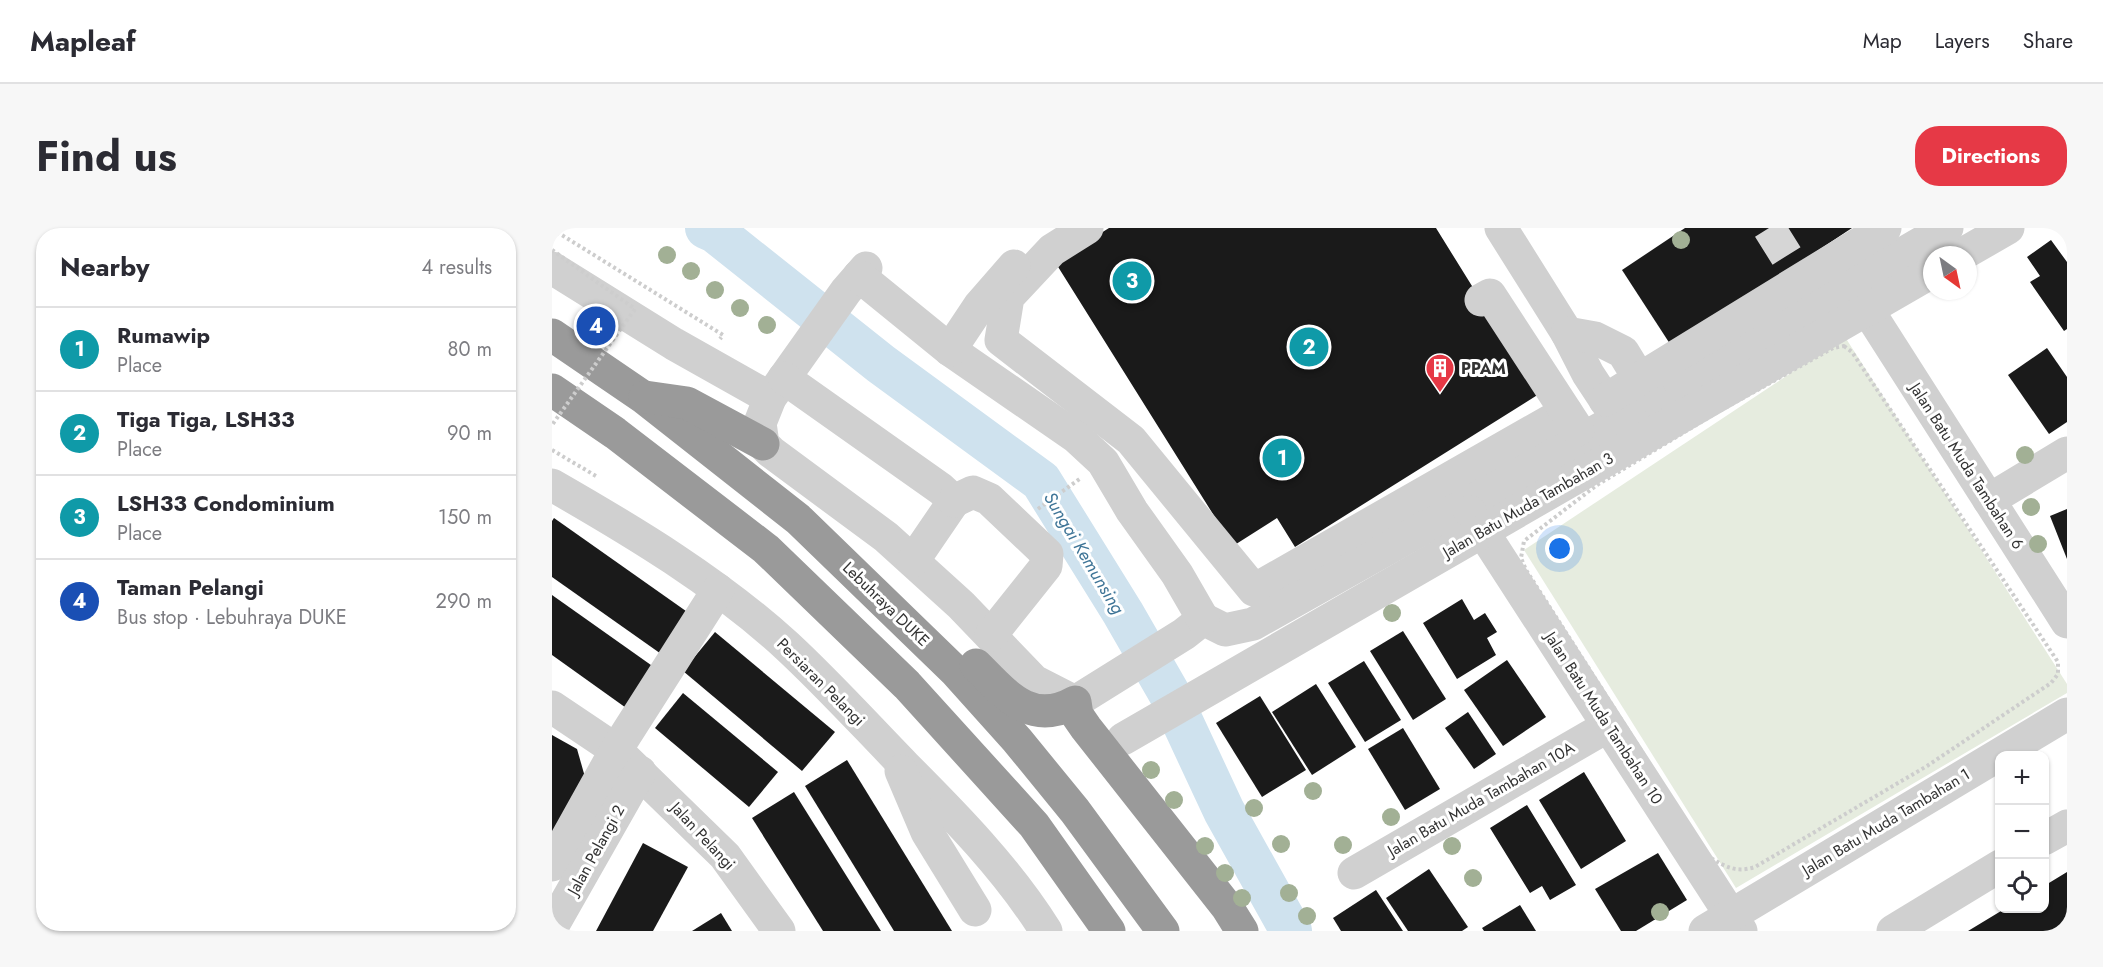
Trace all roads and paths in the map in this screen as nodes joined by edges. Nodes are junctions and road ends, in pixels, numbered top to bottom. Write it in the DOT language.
graph roads {
  1 [pos="1061,228"];
  2 [pos="1087,228"];
  3 [pos="1501,228"];
  4 [pos="1885,228"];
  5 [pos="1947,228"];
  6 [pos="2008,228"];
  7 [pos="552,229"];
  8 [pos="1977,246"];
  9 [pos="552,250"];
  10 [pos="552,268"];
  11 [pos="1923,273"];
  12 [pos="1850,284"];
  13 [pos="1481,300"];
  14 [pos="1566,333"];
  15 [pos="552,335"];
  16 [pos="950,350"];
  17 [pos="706,362"];
  18 [pos="785,376"];
  19 [pos="1646,389"];
  20 [pos="552,390"];
  21 [pos="643,397"];
  22 [pos="1611,410"];
  23 [pos="1566,412"];
  24 [pos="552,424"];
  25 [pos="1584,439"];
  26 [pos="763,444"];
  27 [pos="552,450"];
  28 [pos="2067,453"];
  29 [pos="1103,462"];
  30 [pos="590,471"];
  31 [pos="552,485"];
  32 [pos="1989,500"];
  33 [pos="954,501"];
  34 [pos="1474,518"];
  35 [pos="798,519"];
  36 [pos="1016,524"];
  37 [pos="913,561"];
  38 [pos="718,590"];
  39 [pos="2067,622"];
  40 [pos="1194,627"];
  41 [pos="990,635"];
  42 [pos="1075,702"];
  43 [pos="552,707"];
  44 [pos="2067,714"];
  45 [pos="1608,726"];
  46 [pos="1123,739"];
  47 [pos="616,750"];
  48 [pos="893,753"];
  49 [pos="1927,766"];
  50 [pos="640,772"];
  51 [pos="2067,826"];
  52 [pos="2049,836"];
  53 [pos="552,865"];
  54 [pos="1995,870"];
  55 [pos="1354,873"];
  56 [pos="975,910"];
  57 [pos="1726,926"];
  58 [pos="552,927"];
  59 [pos="779,931"];
  60 [pos="1046,931"];
  61 [pos="1109,931"];
  62 [pos="1163,931"];
  63 [pos="1242,931"];
  64 [pos="1893,931"];
  1 -- 16 [label="street"];
  2 -- 23 [label="street"];
  3 -- 14 [label="street"];
  4 -- 12 [label="street"];
  5 -- 12 [label="street"];
  6 -- 8 [label="street"];
  7 -- 17 [label="path"];
  9 -- 24 [label="path, bridge"];
  10 -- 17 [label="street"];
  11 -- 12 [label="street, Jalan Batu Muda Tambahan 3"];
  12 -- 19 [label="street"];
  12 -- 32 [label="street, Jalan Batu Muda Tambahan 6"];
  12 -- 34 [label="street, Jalan Batu Muda Tambahan 3"];
  13 -- 23 [label="street"];
  14 -- 19 [label="street"];
  14 -- 22 [label="street"];
  15 -- 21 [label="highway, Lebuhraya DUKE"];
  16 -- 18 [label="street"];
  16 -- 29 [label="street"];
  17 -- 18 [label="street"];
  18 -- 26 [label="street"];
  18 -- 33 [label="street"];
  19 -- 22 [label="street"];
  20 -- 61 [label="highway"];
  21 -- 26 [label="highway"];
  21 -- 35 [label="highway, Lebuhraya DUKE"];
  22 -- 25 [label="street"];
  23 -- 25 [label="street"];
  25 -- 34 [label="street"];
  26 -- 37 [label="street"];
  27 -- 30 [label="path"];
  28 -- 32 [label="street"];
  29 -- 36 [label="path"];
  29 -- 40 [label="street"];
  31 -- 38 [label="street, Persiaran Pelangi"];
  32 -- 39 [label="street, Jalan Batu Muda Tambahan 6"];
  33 -- 36 [label="street"];
  33 -- 37 [label="street"];
  34 -- 40 [label="street"];
  34 -- 45 [label="street, Jalan Batu Muda Tambahan 10"];
  34 -- 46 [label="street, Jalan Batu Muda Tambahan 3"];
  35 -- 42 [label="highway"];
  35 -- 62 [label="highway, Lebuhraya DUKE"];
  36 -- 41 [label="street"];
  37 -- 41 [label="street"];
  38 -- 47 [label="street"];
  38 -- 48 [label="street, Persiaran Pelangi"];
  40 -- 42 [label="street"];
  41 -- 42 [label="street"];
  42 -- 63 [label="highway"];
  43 -- 47 [label="street, Jalan Pelangi"];
  44 -- 57 [label="street, Jalan Batu Muda Tambahan 1"];
  45 -- 55 [label="street, Jalan Batu Muda Tambahan 10A"];
  45 -- 57 [label="street, Jalan Batu Muda Tambahan 10"];
  47 -- 50 [label="street, Jalan Pelangi"];
  47 -- 53 [label="street"];
  48 -- 56 [label="street"];
  48 -- 60 [label="street, Persiaran Pelangi"];
  49 -- 49 [label="path"];
  50 -- 58 [label="street, Jalan Pelangi 2"];
  50 -- 59 [label="street, Jalan Pelangi"];
  51 -- 52 [label="street"];
  54 -- 64 [label="street"];
}
